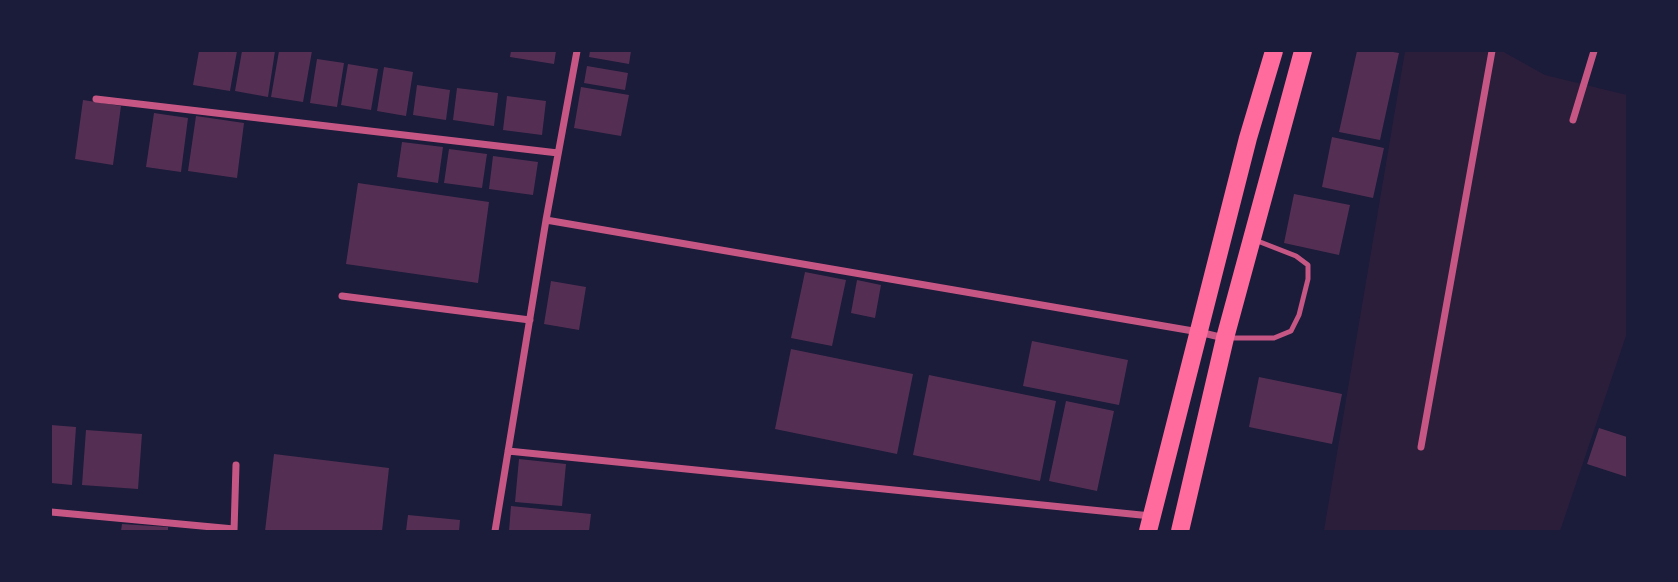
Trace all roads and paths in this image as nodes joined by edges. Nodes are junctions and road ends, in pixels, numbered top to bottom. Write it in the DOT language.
graph roads {
  1 [pos="577,51"];
  2 [pos="1274,51"];
  3 [pos="1303,51"];
  4 [pos="1492,51"];
  5 [pos="1594,51"];
  6 [pos="96,99"];
  7 [pos="1573,120"];
  8 [pos="558,153"];
  9 [pos="546,220"];
  10 [pos="1252,239"];
  11 [pos="342,296"];
  12 [pos="530,320"];
  13 [pos="1199,332"];
  14 [pos="1225,338"];
  15 [pos="1421,447"];
  16 [pos="508,451"];
  17 [pos="236,465"];
  18 [pos="51,512"];
  19 [pos="1150,524"];
  20 [pos="234,530"];
  21 [pos="495,531"];
  22 [pos="1180,531"];
  1 -- 8 [label="street"];
  2 -- 13 [label="main road"];
  3 -- 10 [label="main road"];
  4 -- 15 [label="street"];
  5 -- 7 [label="street"];
  6 -- 8 [label="street"];
  8 -- 9 [label="street"];
  9 -- 12 [label="street"];
  9 -- 13 [label="street"];
  10 -- 14 [label="main road"];
  10 -- 14 [label="lane"];
  11 -- 12 [label="street"];
  12 -- 16 [label="street"];
  13 -- 14 [label="street"];
  13 -- 19 [label="main road"];
  14 -- 22 [label="main road"];
  16 -- 19 [label="street"];
  16 -- 21 [label="street"];
  17 -- 20 [label="street"];
  18 -- 20 [label="street"];
}
